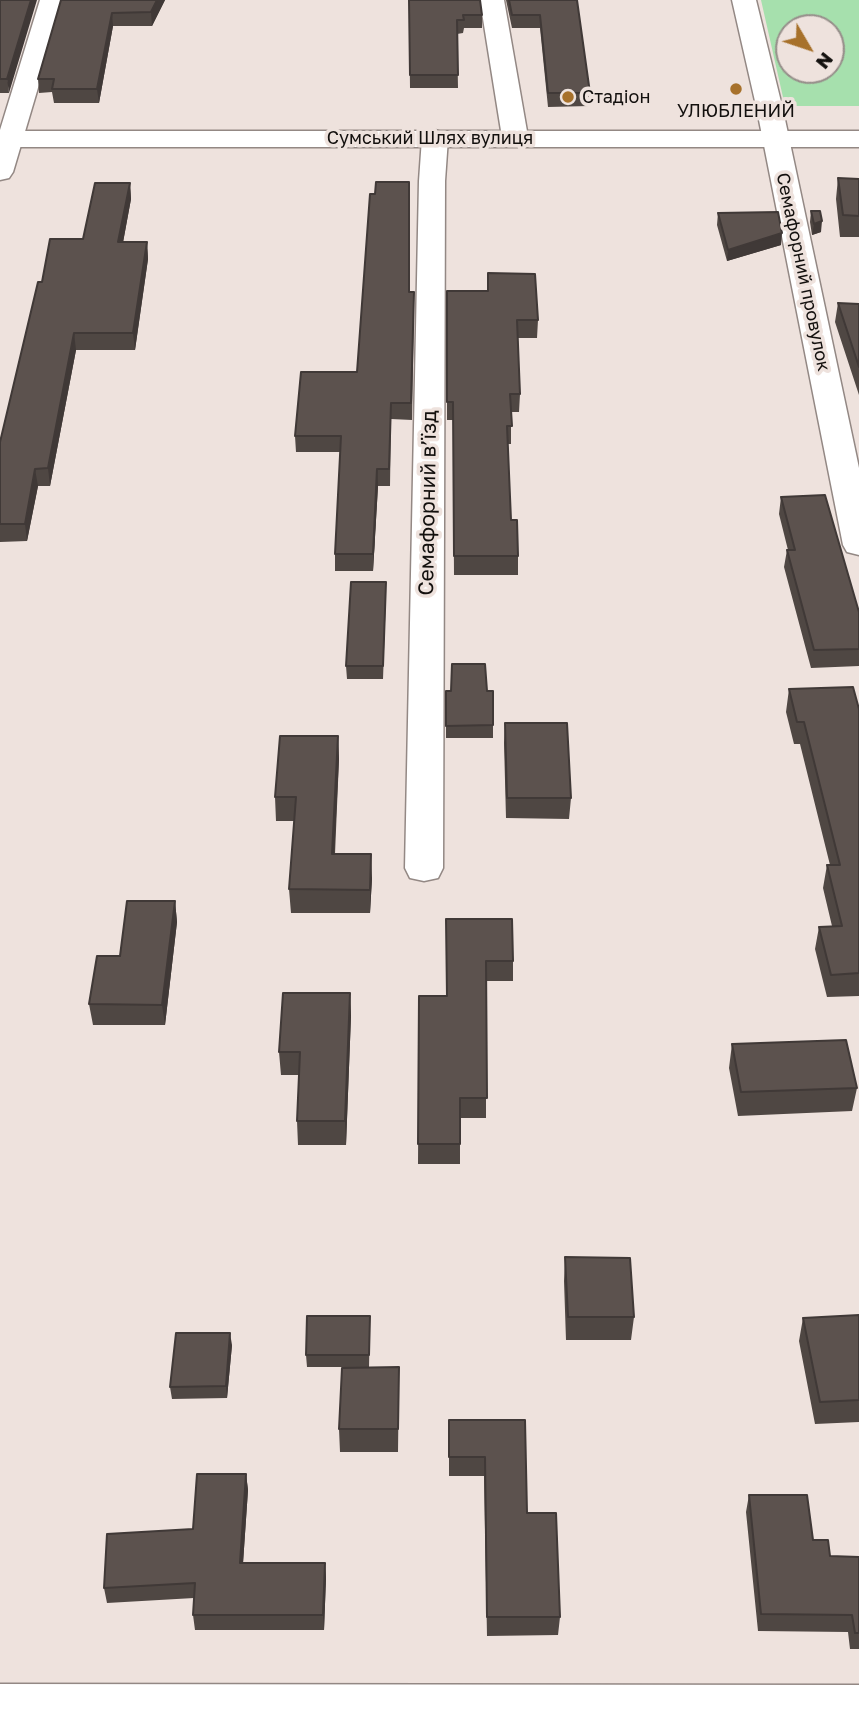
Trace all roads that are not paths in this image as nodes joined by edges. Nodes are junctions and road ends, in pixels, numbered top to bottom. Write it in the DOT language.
graph roads {
  1 [pos="52,0"];
  2 [pos="492,0"];
  3 [pos="744,0"];
  4 [pos="515,137"];
  5 [pos="435,138"];
  6 [pos="775,138"];
  7 [pos="6,139"];
  8 [pos="859,139"];
  9 [pos="0,172"];
  10 [pos="859,545"];
  11 [pos="424,868"];
  12 [pos="0,1710"];
  13 [pos="859,1711"];
  1 -- 7 [label="street"];
  2 -- 4 [label="street"];
  3 -- 6 [label="street, Семафорний провулок"];
  4 -- 5 [label="street, Сумський Шлях вулиця"];
  4 -- 6 [label="street, Сумський Шлях вулиця"];
  5 -- 7 [label="street, Сумський Шлях вулиця"];
  5 -- 11 [label="street, Семафорний в’їзд"];
  6 -- 8 [label="street, Сумський Шлях вулиця"];
  6 -- 10 [label="street, Семафорний провулок"];
  7 -- 9 [label="street"];
  12 -- 13 [label="street"];
}
